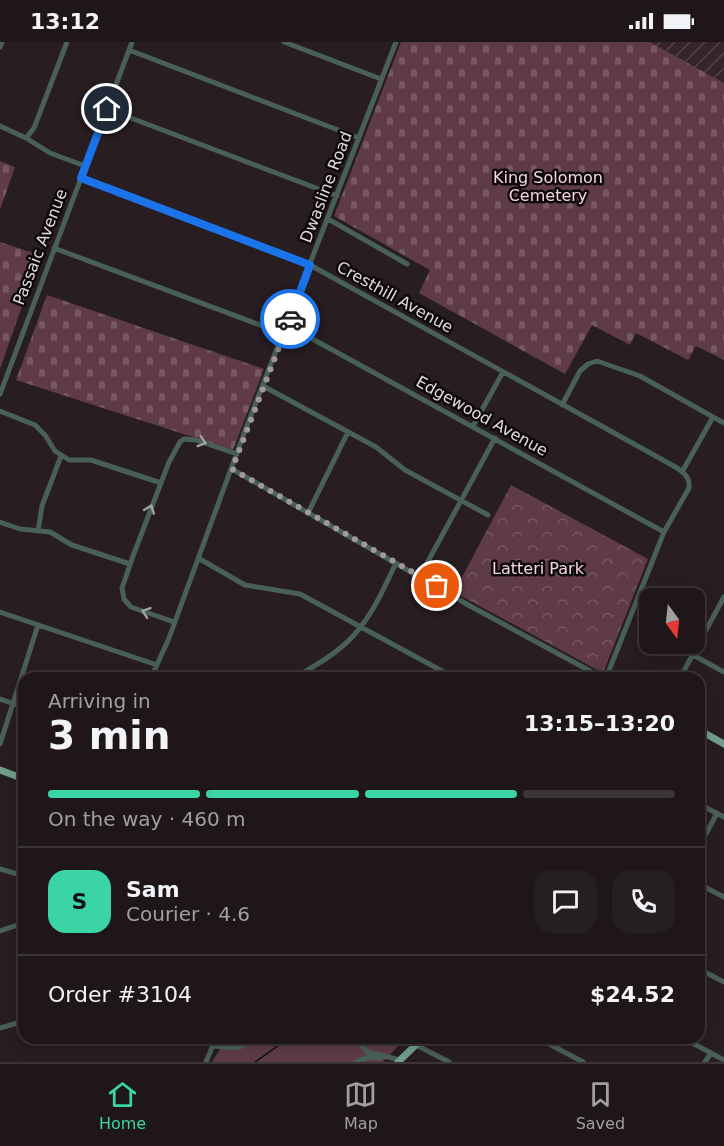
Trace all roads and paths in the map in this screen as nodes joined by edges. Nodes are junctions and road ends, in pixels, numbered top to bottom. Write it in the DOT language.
graph roads {
  1 [pos="2,42"];
  2 [pos="67,42"];
  3 [pos="132,42"];
  4 [pos="284,42"];
  5 [pos="396,42"];
  6 [pos="0,47"];
  7 [pos="129,50"];
  8 [pos="381,79"];
  9 [pos="107,109"];
  10 [pos="0,126"];
  11 [pos="26,138"];
  12 [pos="359,138"];
  13 [pos="85,166"];
  14 [pos="81,178"];
  15 [pos="337,196"];
  16 [pos="328,219"];
  17 [pos="54,248"];
  18 [pos="407,264"];
  19 [pos="310,265"];
  20 [pos="287,325"];
  21 [pos="284,334"];
  22 [pos="503,372"];
  23 [pos="3,376"];
  24 [pos="263,386"];
  25 [pos="0,394"];
  26 [pos="562,405"];
  27 [pos="0,411"];
  28 [pos="713,417"];
  29 [pos="724,423"];
  30 [pos="473,426"];
  31 [pos="348,432"];
  32 [pos="495,438"];
  33 [pos="237,454"];
  34 [pos="61,456"];
  35 [pos="232,469"];
  36 [pos="682,472"];
  37 [pos="160,483"];
  38 [pos="460,501"];
  39 [pos="308,513"];
  40 [pos="488,515"];
  41 [pos="0,522"];
  42 [pos="38,531"];
  43 [pos="664,532"];
  44 [pos="198,558"];
  45 [pos="396,563"];
  46 [pos="130,564"];
  47 [pos="420,576"];
  48 [pos="723,599"];
  49 [pos="0,612"];
  50 [pos="174,622"];
  51 [pos="38,625"];
  52 [pos="360,628"];
  53 [pos="693,655"];
  54 [pos="157,665"];
  55 [pos="23,672"];
  56 [pos="154,672"];
  57 [pos="305,672"];
  58 [pos="444,672"];
  59 [pos="594,672"];
  60 [pos="607,672"];
  61 [pos="683,672"];
  62 [pos="724,672"];
  63 [pos="18,687"];
  64 [pos="0,699"];
  65 [pos="13,703"];
  66 [pos="18,705"];
  67 [pos="705,733"];
  68 [pos="0,744"];
  69 [pos="724,744"];
  70 [pos="0,770"];
  71 [pos="18,777"];
  72 [pos="705,807"];
  73 [pos="717,813"];
  74 [pos="724,817"];
  75 [pos="705,836"];
  76 [pos="0,869"];
  77 [pos="18,874"];
  78 [pos="705,887"];
  79 [pos="724,897"];
  80 [pos="18,925"];
  81 [pos="0,931"];
  82 [pos="705,972"];
  83 [pos="724,982"];
  84 [pos="18,1023"];
  85 [pos="0,1028"];
  86 [pos="247,1044"];
  87 [pos="359,1044"];
  88 [pos="549,1044"];
  89 [pos="694,1044"];
  90 [pos="416,1045"];
  91 [pos="213,1046"];
  92 [pos="711,1053"];
  93 [pos="724,1060"];
  94 [pos="399,1061"];
  95 [pos="206,1062"];
  96 [pos="356,1062"];
  97 [pos="449,1062"];
  98 [pos="583,1062"];
  99 [pos="705,1062"];
  1 -- 6 [label="street"];
  2 -- 11 [label="street"];
  3 -- 7 [label="street, Passaic Avenue"];
  4 -- 8 [label="street"];
  5 -- 8 [label="street, Dwasline Road"];
  7 -- 9 [label="street, Passaic Avenue"];
  7 -- 12 [label="street"];
  8 -- 12 [label="street, Dwasline Road"];
  9 -- 13 [label="street, Passaic Avenue"];
  9 -- 15 [label="street"];
  10 -- 11 [label="street"];
  11 -- 13 [label="street"];
  12 -- 15 [label="street, Dwasline Road"];
  13 -- 14 [label="street, Passaic Avenue"];
  14 -- 17 [label="street, Passaic Avenue"];
  14 -- 19 [label="street, Cresthill Avenue"];
  15 -- 16 [label="street, Dwasline Road"];
  16 -- 18 [label="street"];
  16 -- 19 [label="street, Dwasline Road"];
  17 -- 21 [label="street"];
  17 -- 23 [label="street, Passaic Avenue"];
  19 -- 20 [label="street, Dwasline Road"];
  19 -- 22 [label="street, Cresthill Avenue"];
  20 -- 21 [label="street, Dwasline Road"];
  20 -- 30 [label="street, Edgewood Avenue"];
  21 -- 24 [label="street, Dwasline Road"];
  22 -- 26 [label="street, Cresthill Avenue"];
  22 -- 30 [label="street"];
  23 -- 25 [label="street, Passaic Avenue"];
  24 -- 31 [label="street"];
  24 -- 33 [label="street, Dwasline Road"];
  26 -- 28 [label="street"];
  26 -- 36 [label="street, Cresthill Avenue"];
  27 -- 34 [label="street"];
  28 -- 29 [label="street"];
  28 -- 36 [label="street"];
  30 -- 32 [label="street, Edgewood Avenue"];
  31 -- 38 [label="street"];
  31 -- 39 [label="street"];
  32 -- 38 [label="street"];
  32 -- 43 [label="street, Edgewood Avenue"];
  33 -- 35 [label="street, Dwasline Road"];
  37 -- 33 [label="street, one-way"];
  34 -- 37 [label="street"];
  34 -- 42 [label="street"];
  35 -- 39 [label="street"];
  35 -- 44 [label="street, Dwasline Road"];
  36 -- 43 [label="street"];
  46 -- 37 [label="street, one-way"];
  38 -- 40 [label="street"];
  38 -- 47 [label="street"];
  39 -- 45 [label="street"];
  41 -- 42 [label="street"];
  42 -- 46 [label="street"];
  43 -- 60 [label="street"];
  44 -- 50 [label="street, Dwasline Road"];
  44 -- 52 [label="street"];
  45 -- 47 [label="street"];
  45 -- 52 [label="street"];
  50 -- 46 [label="street, one-way"];
  47 -- 59 [label="street"];
  48 -- 53 [label="street"];
  49 -- 51 [label="street"];
  50 -- 54 [label="street, Dwasline Road"];
  51 -- 54 [label="street"];
  51 -- 55 [label="street"];
  52 -- 57 [label="street"];
  52 -- 58 [label="street"];
  53 -- 61 [label="street"];
  53 -- 62 [label="street"];
  54 -- 56 [label="street, Dwasline Road"];
  63 -- 65 [label="street"];
  64 -- 65 [label="street"];
  65 -- 66 [label="street"];
  65 -- 68 [label="street"];
  67 -- 69 [label="main road"];
  70 -- 71 [label="main road"];
  72 -- 73 [label="street"];
  73 -- 74 [label="street"];
  73 -- 75 [label="street"];
  76 -- 77 [label="street"];
  78 -- 79 [label="street"];
  80 -- 81 [label="street"];
  82 -- 83 [label="street"];
  84 -- 85 [label="street"];
  86 -- 91 [label="street"];
  87 -- 94 [label="street"];
  88 -- 98 [label="street"];
  89 -- 92 [label="street"];
  90 -- 94 [label="main road"];
  90 -- 97 [label="street"];
  91 -- 95 [label="street"];
  92 -- 93 [label="street"];
  92 -- 99 [label="street"];
  94 -- 96 [label="street"];
}
